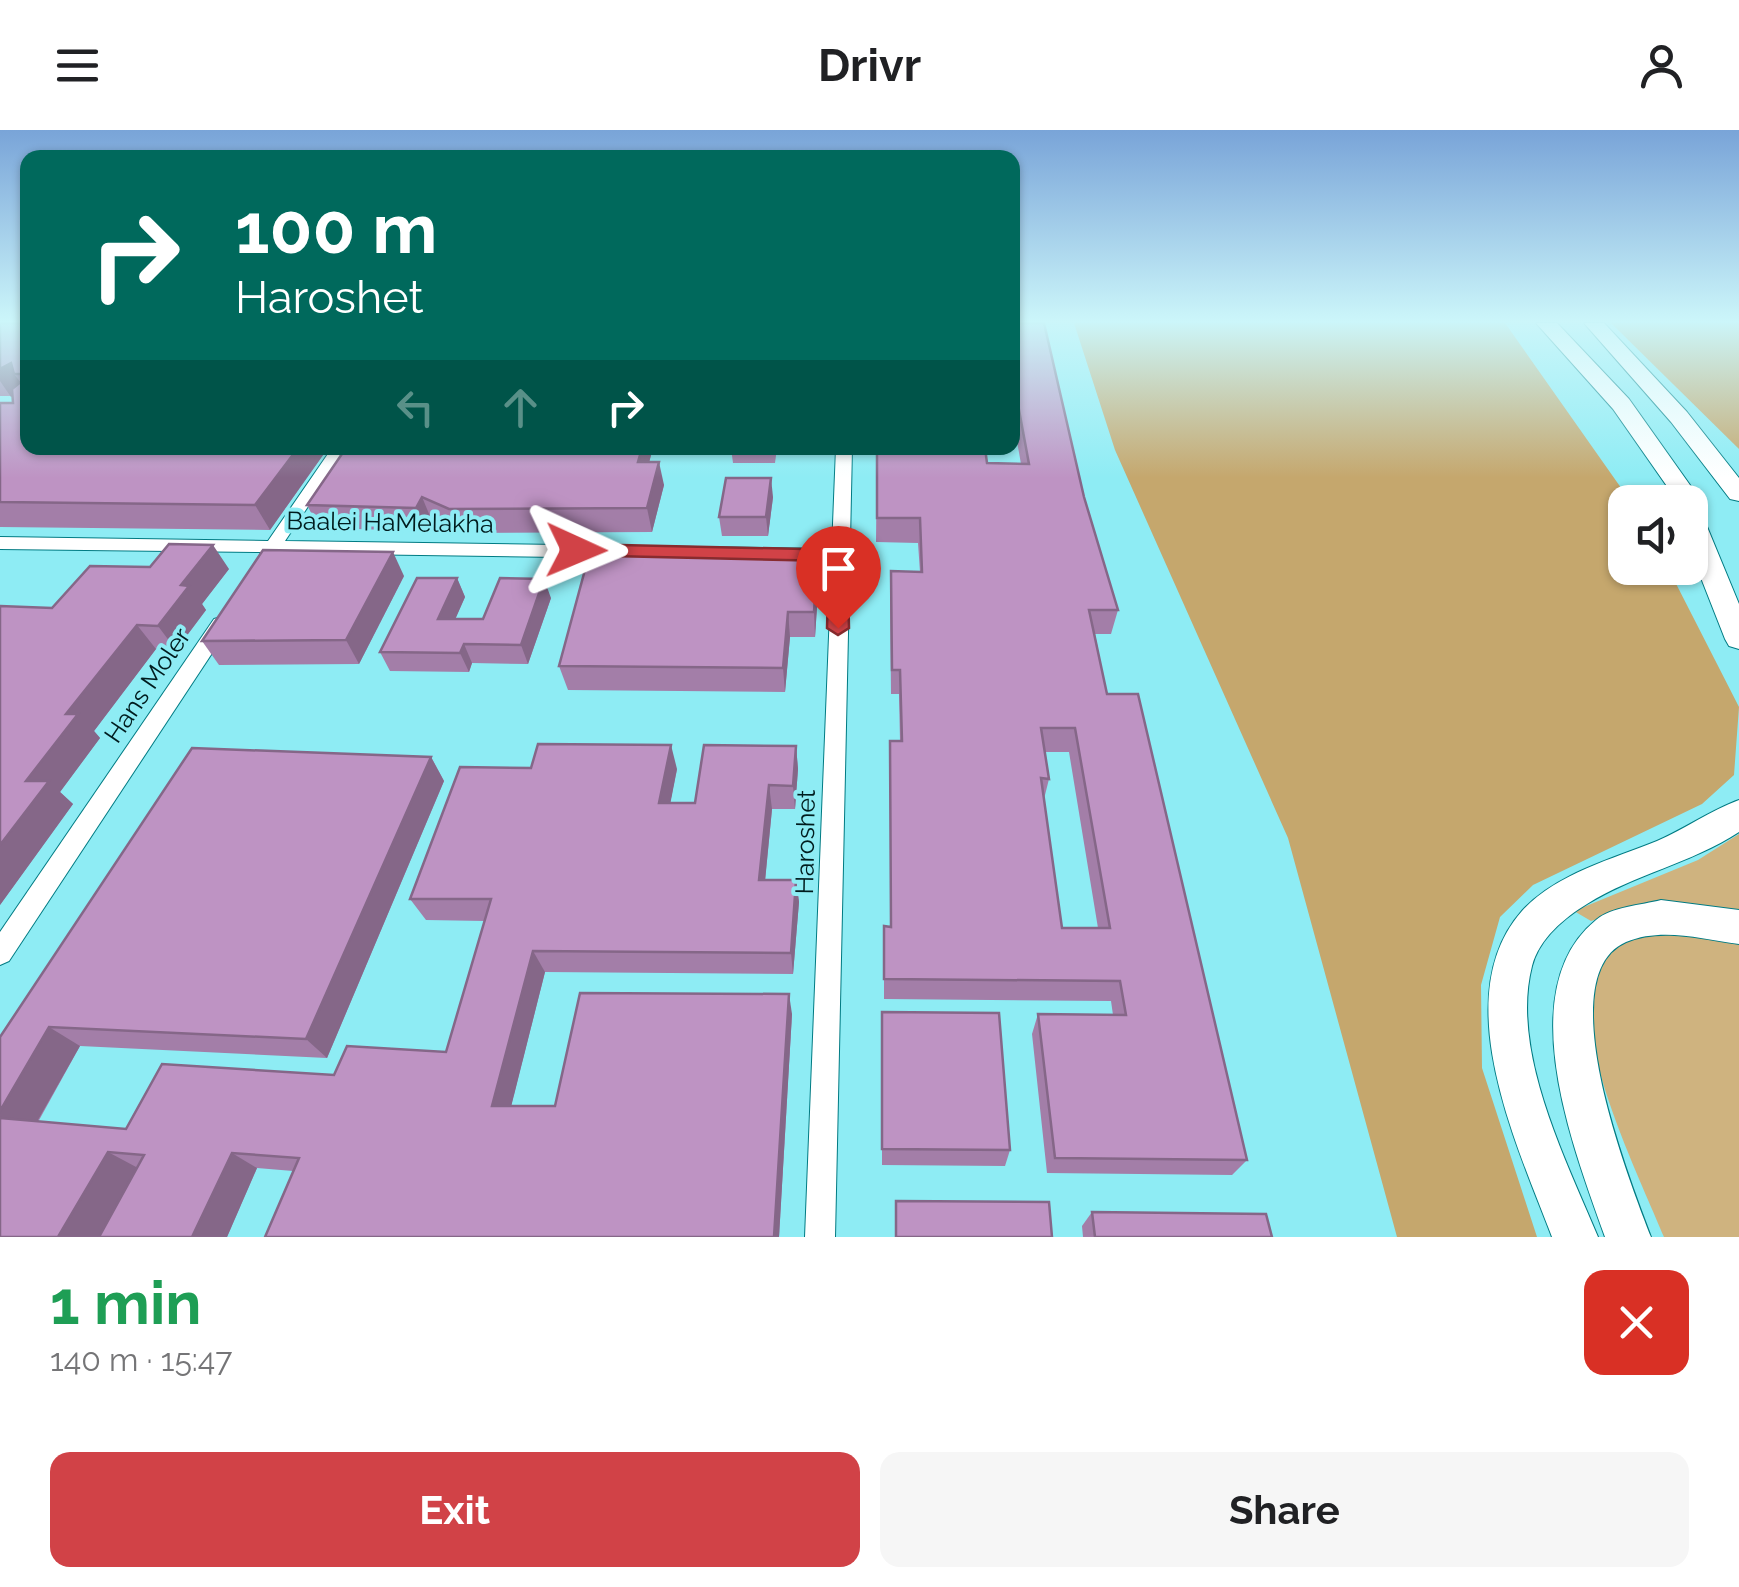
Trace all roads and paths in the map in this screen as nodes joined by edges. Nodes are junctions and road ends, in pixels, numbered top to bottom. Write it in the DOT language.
graph roads {
  1 [pos="1594,375"];
  2 [pos="1641,375"];
  3 [pos="334,455"];
  4 [pos="844,455"];
  5 [pos="1677,485"];
  6 [pos="1739,494"];
  7 [pos="1708,533"];
  8 [pos="0,543"];
  9 [pos="274,546"];
  10 [pos="840,554"];
  11 [pos="1708,562"];
  12 [pos="252,578"];
  13 [pos="1739,582"];
  14 [pos="230,611"];
  15 [pos="1739,639"];
  16 [pos="1739,814"];
  17 [pos="1739,927"];
  18 [pos="0,953"];
  19 [pos="820,1237"];
  20 [pos="1575,1237"];
  21 [pos="1628,1237"];
  1 -- 5 [label="highway"];
  2 -- 6 [label="highway"];
  3 -- 9 [label="street"];
  4 -- 10 [label="street, Haroshet"];
  7 -- 13 [label="highway"];
  8 -- 9 [label="street, Baalei HaMelakha"];
  9 -- 10 [label="street, Baalei HaMelakha"];
  9 -- 12 [label="street"];
  10 -- 19 [label="street, Haroshet"];
  11 -- 15 [label="highway"];
  14 -- 18 [label="street, Hans Moler"];
  16 -- 20 [label="highway"];
  17 -- 21 [label="highway"];
}
